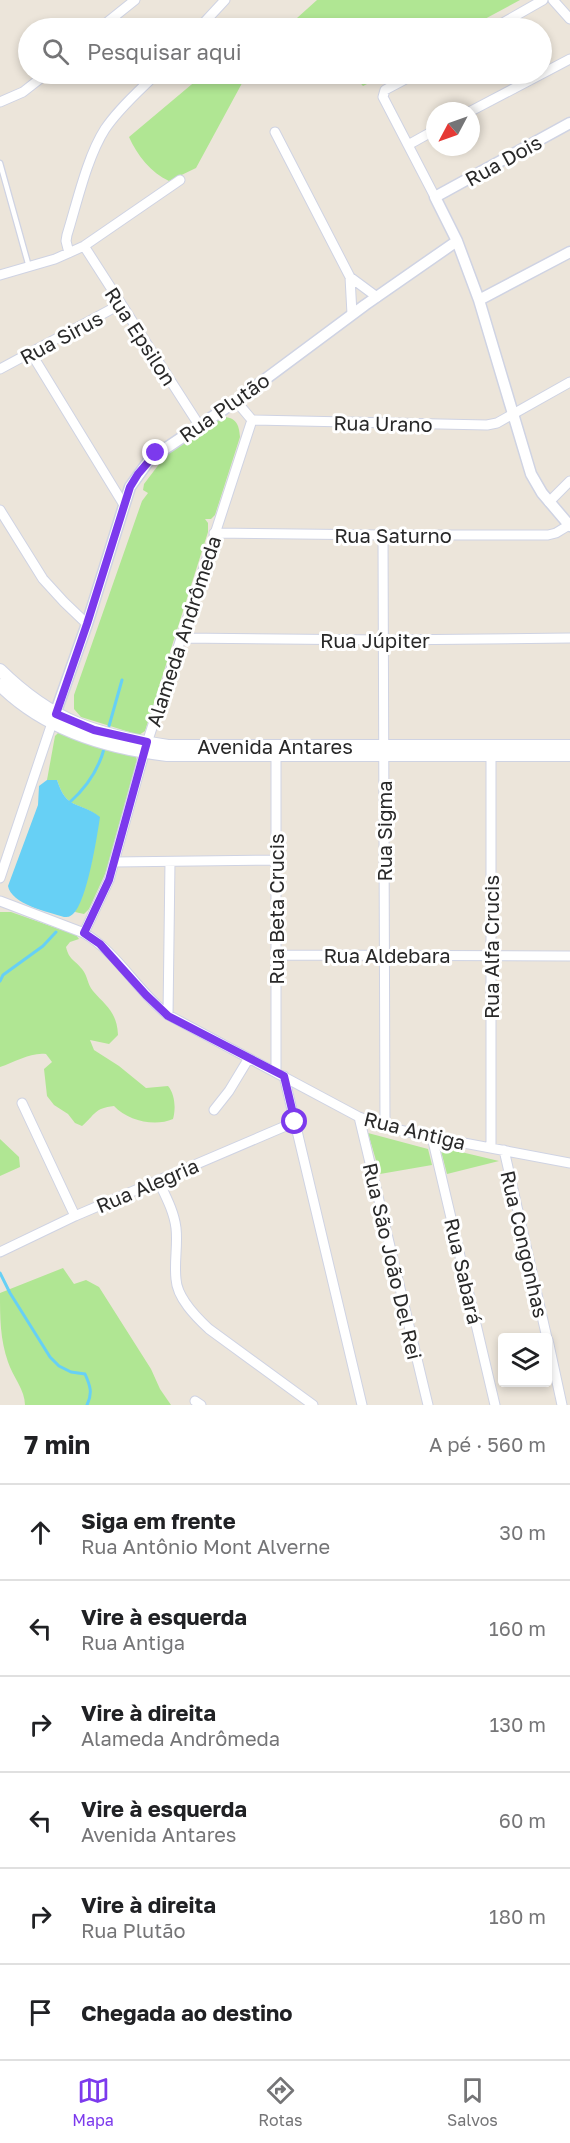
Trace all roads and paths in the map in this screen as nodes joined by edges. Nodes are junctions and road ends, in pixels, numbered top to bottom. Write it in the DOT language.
graph roads {
  1 [pos="135,0"];
  2 [pos="225,0"];
  3 [pos="543,0"];
  4 [pos="553,0"];
  5 [pos="112,18"];
  6 [pos="208,18"];
  7 [pos="512,18"];
  8 [pos="570,19"];
  9 [pos="570,58"];
  10 [pos="552,68"];
  11 [pos="33,84"];
  12 [pos="146,84"];
  13 [pos="397,84"];
  14 [pos="521,84"];
  15 [pos="0,102"];
  16 [pos="480,106"];
  17 [pos="570,123"];
  18 [pos="275,132"];
  19 [pos="426,135"];
  20 [pos="408,145"];
  21 [pos="0,163"];
  22 [pos="180,180"];
  23 [pos="435,197"];
  24 [pos="457,241"];
  25 [pos="84,246"];
  26 [pos="570,252"];
  27 [pos="69,253"];
  28 [pos="29,267"];
  29 [pos="0,275"];
  30 [pos="350,277"];
  31 [pos="377,297"];
  32 [pos="479,300"];
  33 [pos="121,304"];
  34 [pos="352,314"];
  35 [pos="31,353"];
  36 [pos="0,369"];
  37 [pos="570,382"];
  38 [pos="236,400"];
  39 [pos="512,414"];
  40 [pos="252,420"];
  41 [pos="199,425"];
  42 [pos="570,481"];
  43 [pos="549,502"];
  44 [pos="124,506"];
  45 [pos="0,510"];
  46 [pos="569,525"];
  47 [pos="214,532"];
  48 [pos="383,535"];
  49 [pos="87,624"];
  50 [pos="181,638"];
  51 [pos="570,638"];
  52 [pos="383,640"];
  53 [pos="0,670"];
  54 [pos="6,691"];
  55 [pos="54,719"];
  56 [pos="570,746"];
  57 [pos="146,747"];
  58 [pos="276,751"];
  59 [pos="384,751"];
  60 [pos="491,752"];
  61 [pos="570,755"];
  62 [pos="276,860"];
  63 [pos="114,862"];
  64 [pos="170,862"];
  65 [pos="1,874"];
  66 [pos="0,901"];
  67 [pos="84,933"];
  68 [pos="276,954"];
  69 [pos="384,955"];
  70 [pos="491,956"];
  71 [pos="570,956"];
  72 [pos="168,1016"];
  73 [pos="249,1058"];
  74 [pos="280,1074"];
  75 [pos="22,1103"];
  76 [pos="214,1110"];
  77 [pos="359,1117"];
  78 [pos="295,1122"];
  79 [pos="385,1126"];
  80 [pos="432,1137"];
  81 [pos="491,1147"];
  82 [pos="504,1150"];
  83 [pos="570,1163"];
  84 [pos="158,1180"];
  85 [pos="75,1216"];
  86 [pos="0,1252"];
  87 [pos="546,1333"];
  88 [pos="552,1361"];
  89 [pos="313,1405"];
  90 [pos="362,1405"];
  91 [pos="428,1405"];
  92 [pos="495,1405"];
  93 [pos="562,1405"];
  1 -- 5 [label="street"];
  2 -- 6 [label="street"];
  3 -- 7 [label="street"];
  4 -- 8 [label="street"];
  9 -- 10 [label="street"];
  11 -- 15 [label="street"];
  12 -- 27 [label="street"];
  13 -- 20 [label="street"];
  14 -- 16 [label="street"];
  17 -- 23 [label="street, Rua Dois"];
  18 -- 30 [label="street"];
  19 -- 20 [label="street"];
  20 -- 23 [label="street"];
  21 -- 28 [label="lane"];
  22 -- 25 [label="street"];
  23 -- 24 [label="street"];
  24 -- 31 [label="street, Rua Plutão"];
  24 -- 32 [label="street"];
  25 -- 27 [label="street"];
  25 -- 33 [label="street, Rua Epsilon"];
  26 -- 32 [label="street"];
  27 -- 28 [label="street"];
  28 -- 29 [label="street"];
  30 -- 31 [label="street"];
  30 -- 34 [label="street"];
  31 -- 34 [label="street, Rua Plutão"];
  32 -- 39 [label="street"];
  33 -- 35 [label="street, Rua Sirus"];
  33 -- 41 [label="street, Rua Epsilon"];
  34 -- 38 [label="street, Rua Plutão"];
  35 -- 36 [label="street, Rua Sirus"];
  35 -- 44 [label="street"];
  37 -- 39 [label="street, Rua Urano"];
  38 -- 40 [label="street"];
  38 -- 41 [label="street, Rua Plutão"];
  39 -- 40 [label="street, Rua Urano"];
  39 -- 43 [label="street"];
  40 -- 47 [label="street, Alameda Andrômeda"];
  41 -- 44 [label="street, Rua Plutão"];
  42 -- 43 [label="street"];
  43 -- 46 [label="street"];
  44 -- 49 [label="street, Rua Plutão"];
  45 -- 49 [label="street"];
  46 -- 48 [label="street, Rua Saturno"];
  47 -- 48 [label="street, Rua Saturno"];
  47 -- 50 [label="street, Alameda Andrômeda"];
  48 -- 52 [label="street, Rua Sigma"];
  49 -- 55 [label="street, Rua Plutão"];
  50 -- 52 [label="street, Rua Júpiter"];
  50 -- 57 [label="street, Alameda Andrômeda"];
  51 -- 52 [label="street, Rua Júpiter"];
  52 -- 59 [label="street, Rua Sigma"];
  53 -- 54 [label="main road, Avenida Antares"];
  54 -- 55 [label="main road, Avenida Antares"];
  55 -- 57 [label="main road, Avenida Antares"];
  55 -- 65 [label="street, Rua Plutão"];
  56 -- 60 [label="main road, Avenida Antares"];
  57 -- 58 [label="main road, Avenida Antares"];
  57 -- 63 [label="street, Alameda Andrômeda"];
  58 -- 59 [label="main road, Avenida Antares"];
  58 -- 62 [label="street, Rua Beta Crucis"];
  59 -- 60 [label="main road, Avenida Antares"];
  59 -- 69 [label="street, Rua Sigma"];
  60 -- 61 [label="main road, Avenida Antares"];
  60 -- 70 [label="street, Rua Alfa Crucis"];
  62 -- 64 [label="street"];
  62 -- 68 [label="street, Rua Beta Crucis"];
  63 -- 64 [label="street"];
  63 -- 67 [label="street, Alameda Andrômeda"];
  64 -- 72 [label="street"];
  66 -- 67 [label="street, Rua Antiga"];
  67 -- 72 [label="street, Rua Antiga"];
  68 -- 69 [label="street, Rua Aldebara"];
  68 -- 74 [label="street, Rua Beta Crucis"];
  69 -- 70 [label="street, Rua Aldebara"];
  69 -- 79 [label="street, Rua Sigma"];
  70 -- 71 [label="street, Rua Aldebara"];
  70 -- 81 [label="street, Rua Alfa Crucis"];
  72 -- 73 [label="street, Rua Antiga"];
  73 -- 74 [label="street, Rua Antiga"];
  73 -- 76 [label="street"];
  74 -- 77 [label="street, Rua Antiga"];
  74 -- 78 [label="street, Rua Beta Crucis"];
  75 -- 85 [label="street"];
  77 -- 79 [label="street, Rua Antiga"];
  77 -- 91 [label="street, Rua São João Del Rei"];
  78 -- 84 [label="street, Rua Alegria"];
  78 -- 90 [label="street, Rua Beta Crucis"];
  79 -- 80 [label="street, Rua Antiga"];
  80 -- 81 [label="street, Rua Antiga"];
  80 -- 92 [label="street, Rua Sabará"];
  81 -- 82 [label="street, Rua Antiga"];
  82 -- 83 [label="street, Rua Antiga"];
  82 -- 87 [label="street, Rua Congonhas"];
  84 -- 85 [label="street, Rua Alegria"];
  84 -- 89 [label="street"];
  85 -- 86 [label="street, Rua Alegria"];
  88 -- 93 [label="street, Rua Congonhas"];
}
